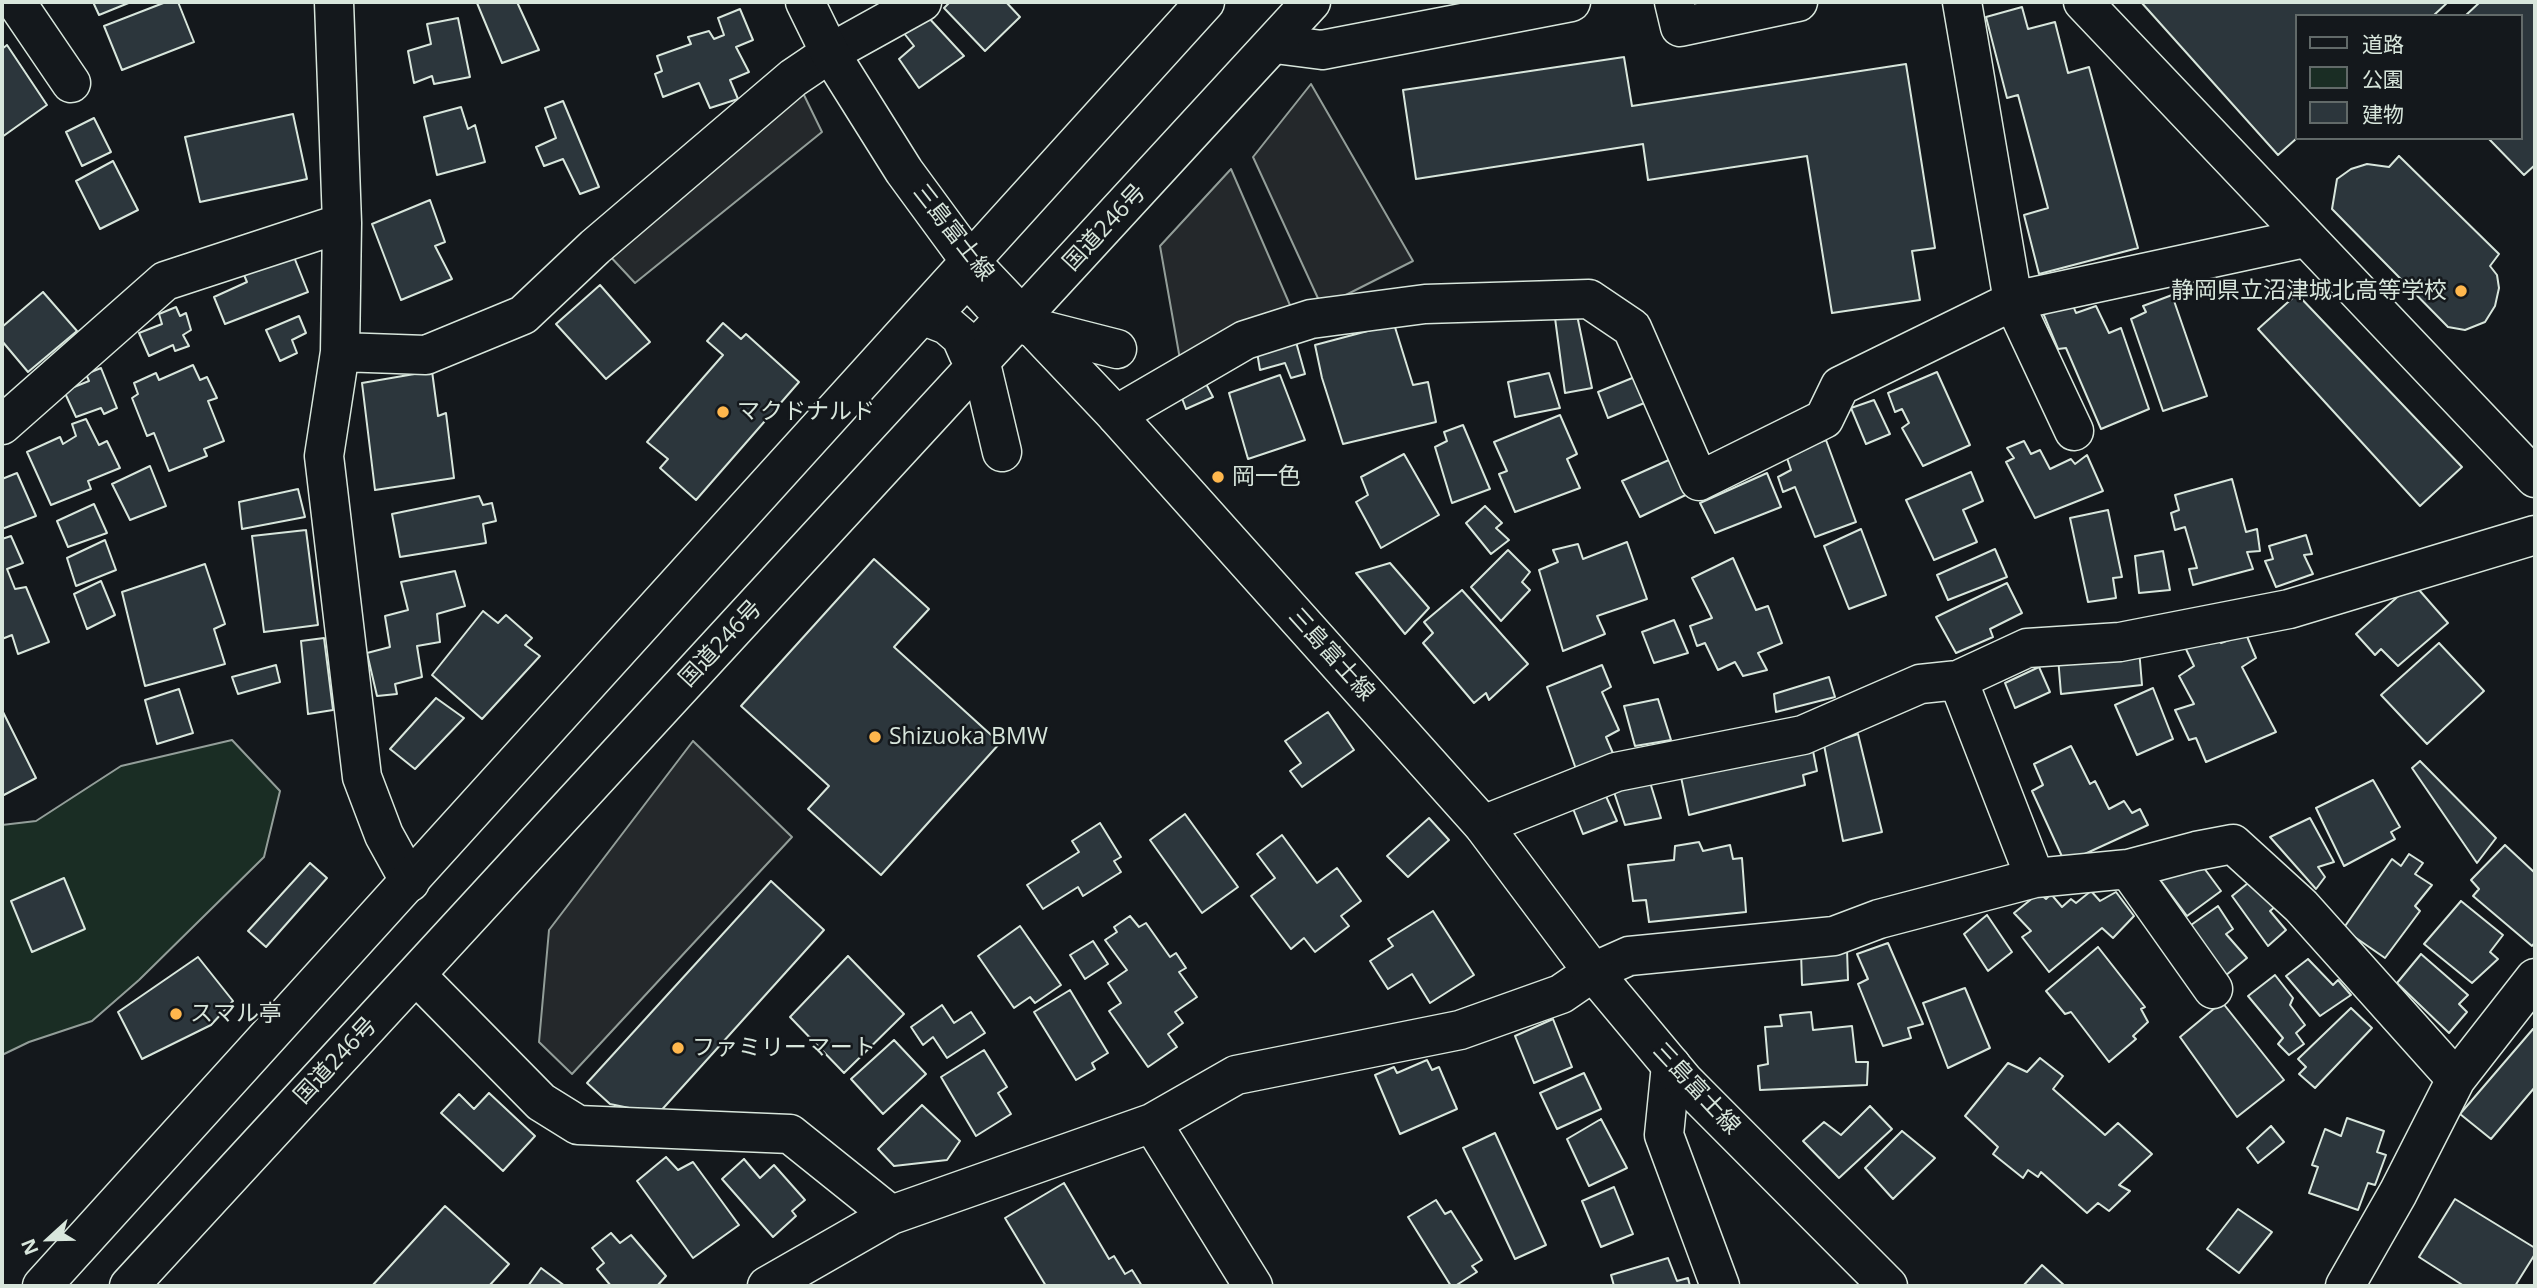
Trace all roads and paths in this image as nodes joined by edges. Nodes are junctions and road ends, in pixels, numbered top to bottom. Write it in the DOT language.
graph roads {
  1 [pos="16,2"];
  2 [pos="334,2"];
  3 [pos="805,2"];
  4 [pos="922,2"];
  5 [pos="1205,2"];
  6 [pos="1311,2"];
  7 [pos="1571,2"];
  8 [pos="1674,2"];
  9 [pos="1798,2"];
  10 [pos="1962,2"];
  11 [pos="2083,2"];
  12 [pos="1275,44"];
  13 [pos="830,53"];
  14 [pos="71,83"];
  15 [pos="342,223"];
  16 [pos="2305,238"];
  17 [pos="970,261"];
  18 [pos="2013,301"];
  19 [pos="1001,328"];
  20 [pos="1117,349"];
  21 [pos="340,352"];
  22 [pos="1115,415"];
  23 [pos="2,425"];
  24 [pos="2074,431"];
  25 [pos="1003,452"];
  26 [pos="2535,478"];
  27 [pos="2535,535"];
  28 [pos="1958,680"];
  29 [pos="1483,825"];
  30 [pos="2128,870"];
  31 [pos="2035,878"];
  32 [pos="410,882"];
  33 [pos="1593,972"];
  34 [pos="416,975"];
  35 [pos="2535,978"];
  36 [pos="2213,989"];
  37 [pos="1671,1065"];
  38 [pos="2456,1079"];
  39 [pos="1152,1124"];
  40 [pos="891,1215"];
  41 [pos="42,1286"];
  42 [pos="129,1286"];
  43 [pos="768,1286"];
  44 [pos="1252,1286"];
  45 [pos="1720,1286"];
  46 [pos="1888,1286"];
  47 [pos="2345,1286"];
  1 -- 14 [label="main road"];
  2 -- 15 [label="main road"];
  3 -- 13 [label="main road, 三島富士線"];
  4 -- 13 [label="main road"];
  5 -- 17 [label="main road"];
  6 -- 12 [label="main road, 国道246号"];
  7 -- 12 [label="main road"];
  8 -- 9 [label="main road"];
  10 -- 18 [label="main road"];
  11 -- 16 [label="main road"];
  12 -- 19 [label="main road, 国道246号"];
  13 -- 17 [label="main road, 三島富士線"];
  13 -- 21 [label="main road"];
  15 -- 21 [label="main road"];
  15 -- 23 [label="main road"];
  16 -- 18 [label="main road"];
  16 -- 26 [label="main road"];
  17 -- 19 [label="main road, 三島富士線"];
  17 -- 32 [label="main road"];
  18 -- 22 [label="main road"];
  18 -- 24 [label="main road"];
  19 -- 20 [label="main road"];
  19 -- 22 [label="main road, 三島富士線"];
  19 -- 25 [label="main road"];
  19 -- 34 [label="main road, 国道246号"];
  21 -- 32 [label="main road"];
  22 -- 29 [label="main road, 三島富士線"];
  27 -- 28 [label="main road"];
  28 -- 29 [label="main road"];
  28 -- 31 [label="main road"];
  29 -- 33 [label="main road, 三島富士線"];
  30 -- 31 [label="main road"];
  30 -- 36 [label="main road"];
  30 -- 38 [label="main road"];
  31 -- 33 [label="main road"];
  32 -- 41 [label="main road"];
  33 -- 37 [label="main road, 三島富士線"];
  33 -- 39 [label="main road"];
  34 -- 40 [label="main road"];
  34 -- 42 [label="main road, 国道246号"];
  35 -- 38 [label="main road"];
  37 -- 45 [label="main road"];
  37 -- 46 [label="main road, 三島富士線"];
  38 -- 47 [label="main road"];
  39 -- 40 [label="main road"];
  39 -- 44 [label="main road"];
  40 -- 43 [label="main road"];
}
